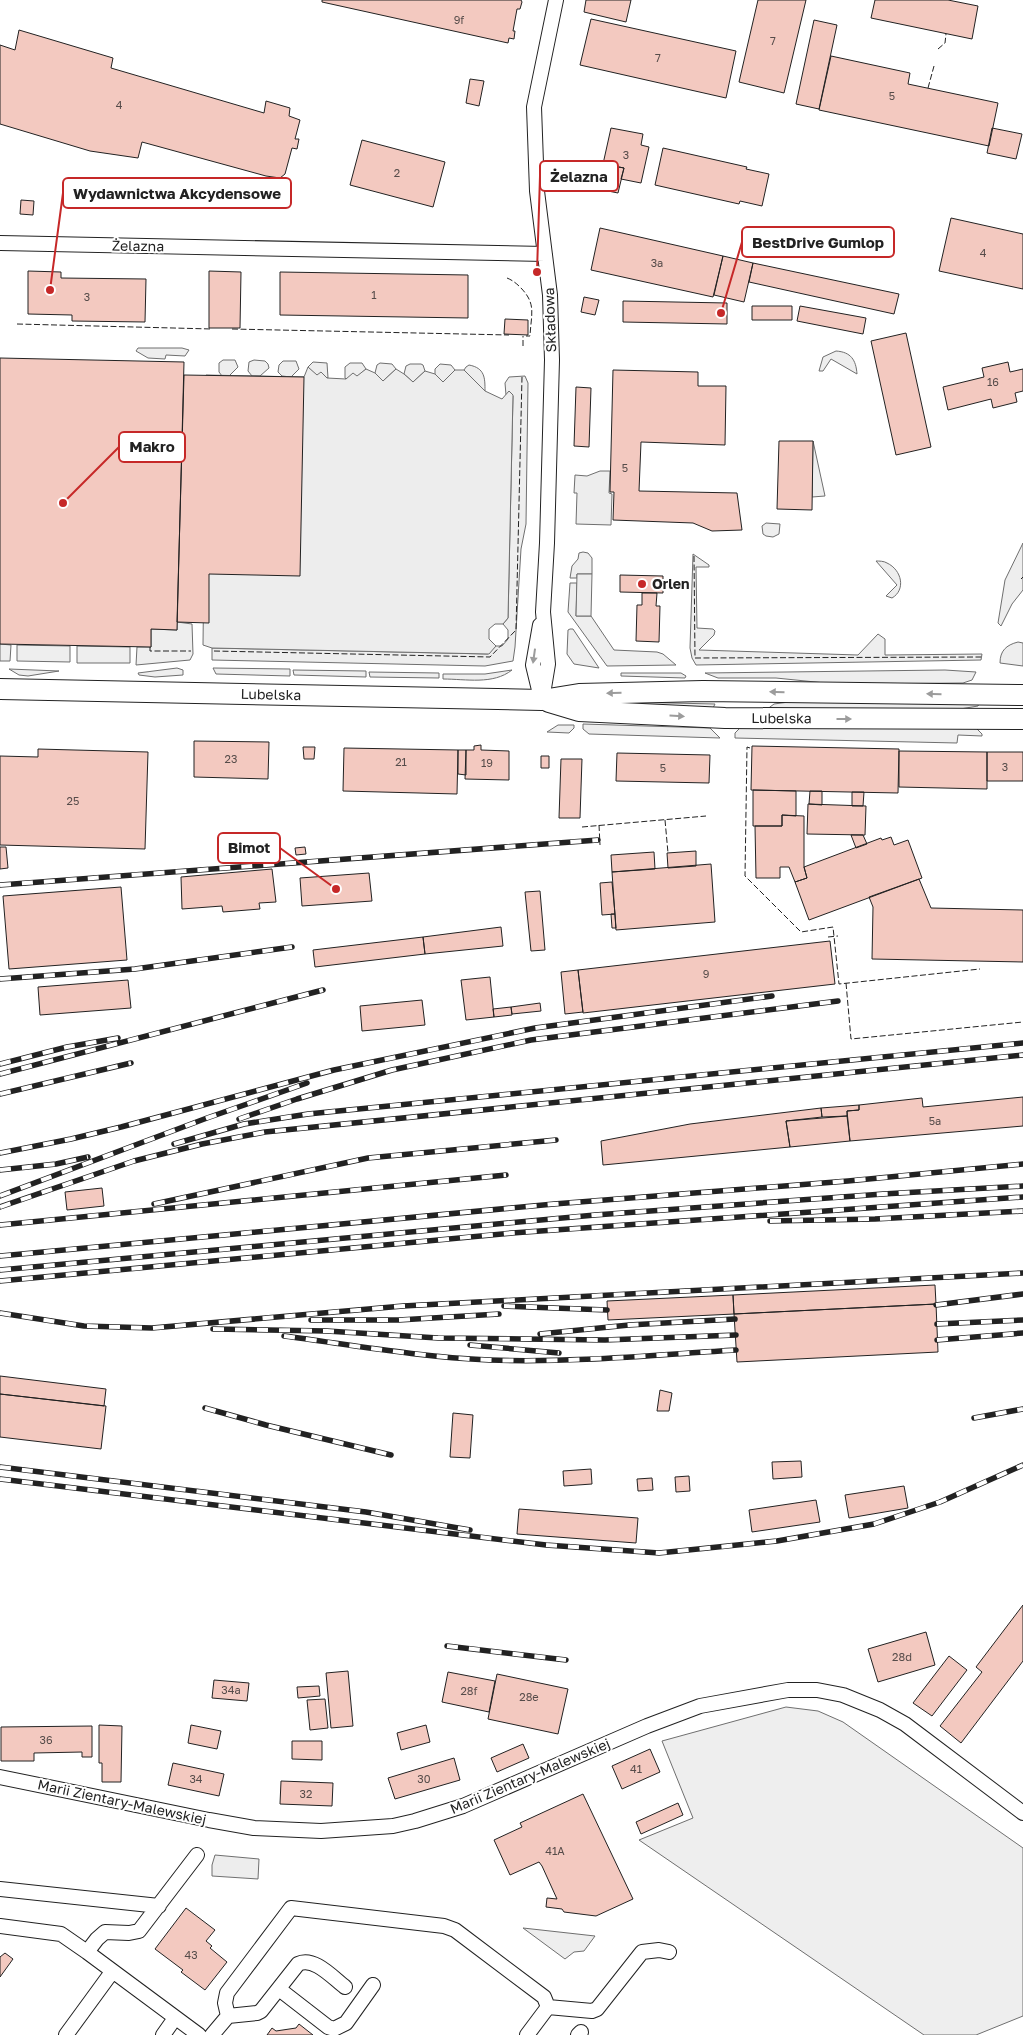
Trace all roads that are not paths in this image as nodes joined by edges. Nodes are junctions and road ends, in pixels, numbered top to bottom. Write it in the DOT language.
graph roads {
  1 [pos="556,0"];
  2 [pos="0,242"];
  3 [pos="546,254"];
  4 [pos="0,689"];
  5 [pos="1023,695"];
  6 [pos="542,700"];
  7 [pos="1023,719"];
  8 [pos="0,1777"];
  9 [pos="1023,1813"];
  10 [pos="196,1855"];
  11 [pos="0,1889"];
  12 [pos="159,1906"];
  13 [pos="0,1926"];
  14 [pos="87,1952"];
  15 [pos="669,1952"];
  16 [pos="112,1972"];
  17 [pos="373,1985"];
  18 [pos="346,1987"];
  19 [pos="279,1990"];
  20 [pos="548,2007"];
  21 [pos="228,2016"];
  22 [pos="175,2018"];
  23 [pos="66,2035"];
  24 [pos="163,2035"];
  25 [pos="199,2035"];
  26 [pos="212,2035"];
  27 [pos="528,2035"];
  1 -- 3 [label="street, Składowa"];
  2 -- 3 [label="street, Żelazna"];
  3 -- 6 [label="street, Składowa"];
  4 -- 6 [label="street, Lubelska"];
  5 -- 6 [label="street, Lubelska, one-way"];
  6 -- 7 [label="street, Lubelska, one-way"];
  8 -- 9 [label="street, Marii Zientary-Malewskiej"];
  10 -- 12 [label="street"];
  11 -- 12 [label="street"];
  12 -- 14 [label="street"];
  13 -- 14 [label="street"];
  14 -- 16 [label="street"];
  15 -- 20 [label="street"];
  16 -- 22 [label="street"];
  16 -- 23 [label="street"];
  17 -- 19 [label="street"];
  18 -- 19 [label="street"];
  19 -- 21 [label="street"];
  20 -- 21 [label="street"];
  20 -- 27 [label="street"];
  21 -- 26 [label="street"];
  22 -- 24 [label="street"];
  22 -- 25 [label="street"];
}
